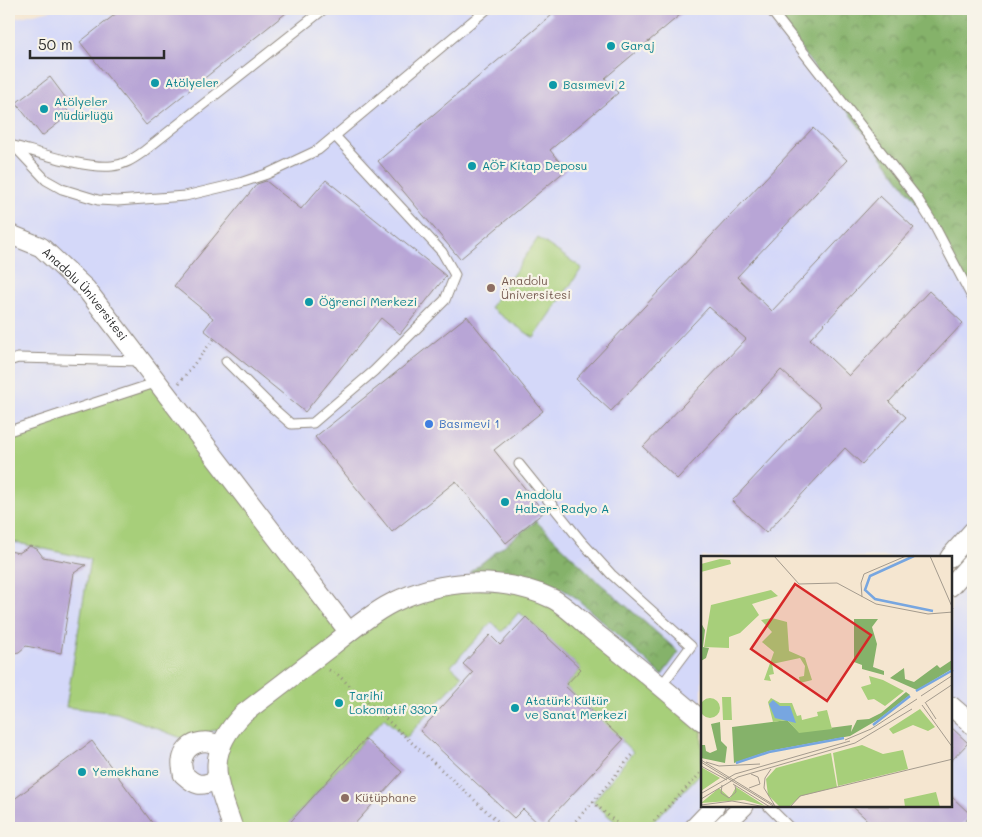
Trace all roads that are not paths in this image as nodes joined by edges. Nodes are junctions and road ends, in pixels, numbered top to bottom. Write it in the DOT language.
graph roads {
  1 [pos="324,9"];
  2 [pos="487,9"];
  3 [pos="770,9"];
  4 [pos="335,136"];
  5 [pos="11,146"];
  6 [pos="9,234"];
  7 [pos="973,299"];
  8 [pos="9,361"];
  9 [pos="226,361"];
  10 [pos="142,362"];
  11 [pos="164,389"];
  12 [pos="9,431"];
  13 [pos="519,464"];
  14 [pos="973,531"];
  15 [pos="951,556"];
  16 [pos="973,561"];
  17 [pos="952,585"];
  18 [pos="349,632"];
  19 [pos="661,686"];
  20 [pos="952,707"];
  21 [pos="701,720"];
  22 [pos="973,725"];
  23 [pos="215,744"];
  24 [pos="217,780"];
  25 [pos="714,807"];
  26 [pos="743,807"];
  27 [pos="769,807"];
  28 [pos="233,828"];
  29 [pos="694,828"];
  30 [pos="722,828"];
  31 [pos="790,828"];
  1 -- 5 [label="lane"];
  2 -- 4 [label="lane"];
  3 -- 7 [label="lane"];
  4 -- 5 [label="lane"];
  4 -- 9 [label="lane"];
  6 -- 10 [label="street, Anadolu Üniversitesi"];
  8 -- 10 [label="lane"];
  10 -- 11 [label="street, Anadolu Üniversitesi"];
  11 -- 12 [label="lane"];
  11 -- 18 [label="street, Anadolu Üniversitesi"];
  13 -- 19 [label="lane"];
  14 -- 15 [label="street"];
  16 -- 17 [label="street"];
  18 -- 19 [label="street"];
  18 -- 23 [label="street"];
  19 -- 21 [label="street"];
  20 -- 22 [label="street"];
  23 -- 24 [label="street"];
  23 -- 24 [label="street"];
  24 -- 28 [label="street"];
  25 -- 29 [label="street"];
  26 -- 30 [label="street"];
  27 -- 31 [label="lane"];
}
